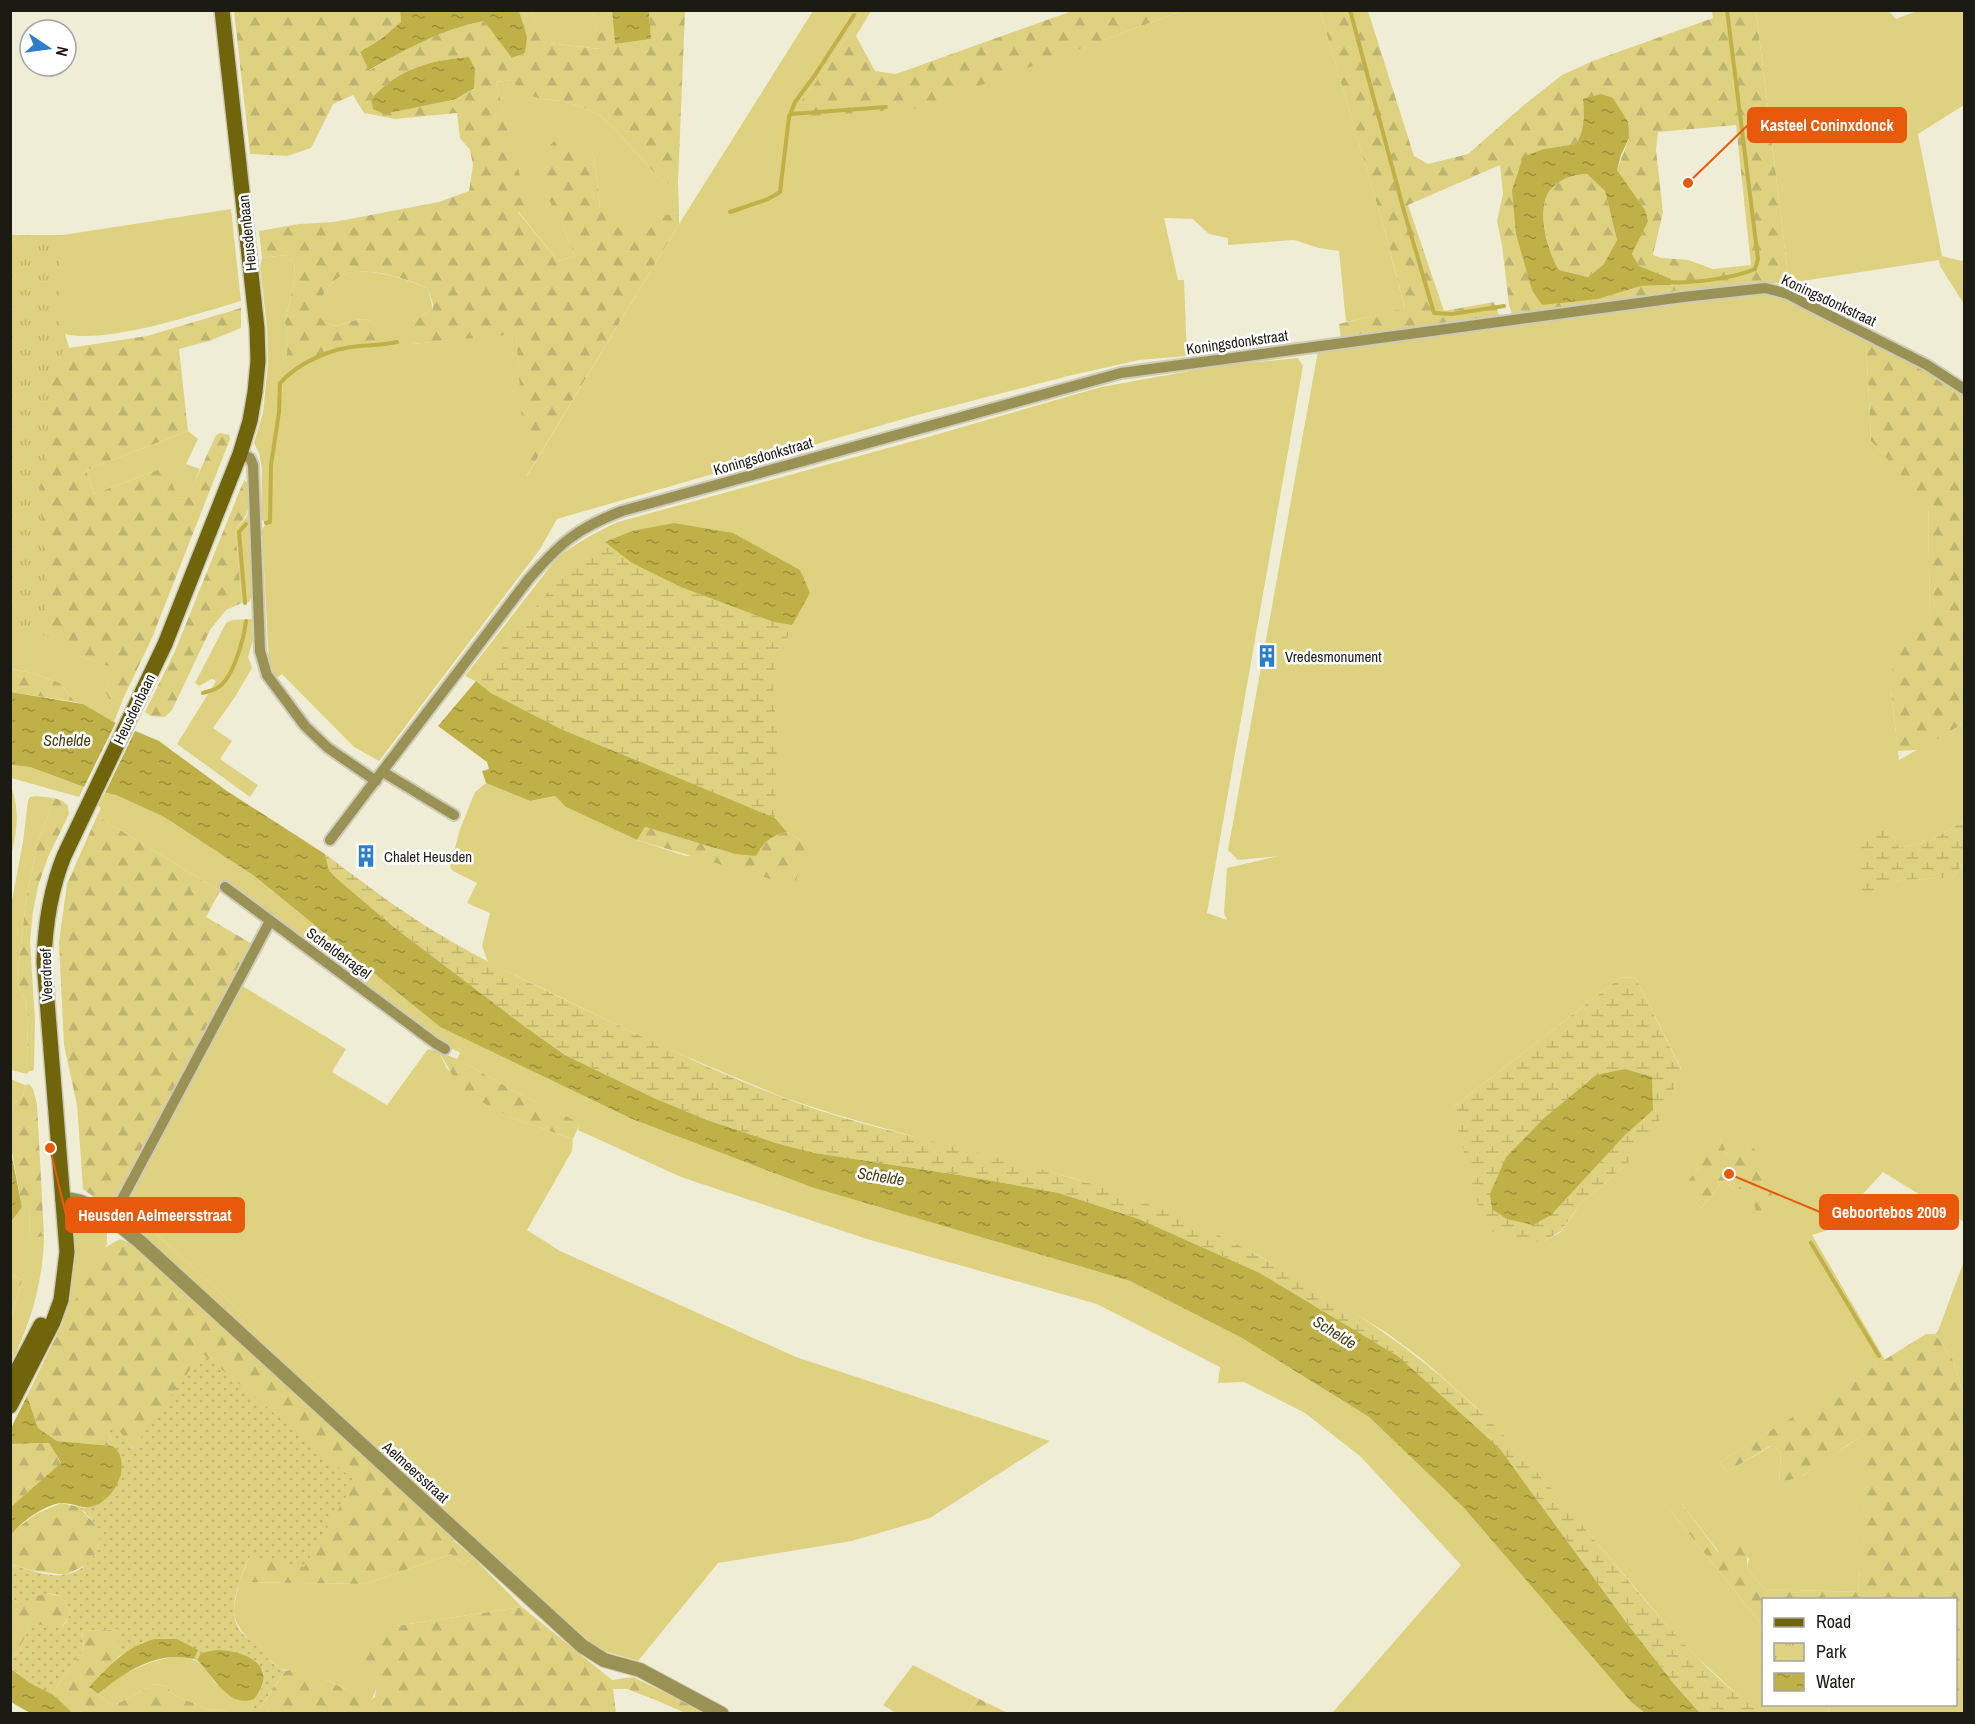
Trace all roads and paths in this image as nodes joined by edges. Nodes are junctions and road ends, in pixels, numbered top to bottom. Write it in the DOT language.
graph roads {
  1 [pos="222,10"];
  2 [pos="1965,389"];
  3 [pos="240,454"];
  4 [pos="108,763"];
  5 [pos="383,772"];
  6 [pos="376,781"];
  7 [pos="454,815"];
  8 [pos="330,840"];
  9 [pos="225,887"];
  10 [pos="270,921"];
  11 [pos="445,1049"];
  12 [pos="62,1199"];
  13 [pos="111,1220"];
  14 [pos="64,1223"];
  15 [pos="10,1384"];
  16 [pos="10,1406"];
  17 [pos="722,1713"];
  1 -- 3 [label="main road, Heusdenbaan"];
  2 -- 5 [label="street, Koningsdonkstraat"];
  3 -- 4 [label="main road, Heusdenbaan"];
  3 -- 6 [label="street"];
  4 -- 12 [label="main road, Veerdreef"];
  5 -- 6 [label="street"];
  5 -- 7 [label="street"];
  6 -- 8 [label="street"];
  9 -- 10 [label="street, Scheldetragel"];
  10 -- 11 [label="street, Scheldetragel"];
  10 -- 13 [label="street"];
  12 -- 13 [label="street"];
  12 -- 14 [label="main road, Veerdreef"];
  13 -- 17 [label="street, Aelmeersstraat"];
  14 -- 15 [label="main road, Veerdreef"];
  14 -- 16 [label="main road, Veerdreef"];
}
